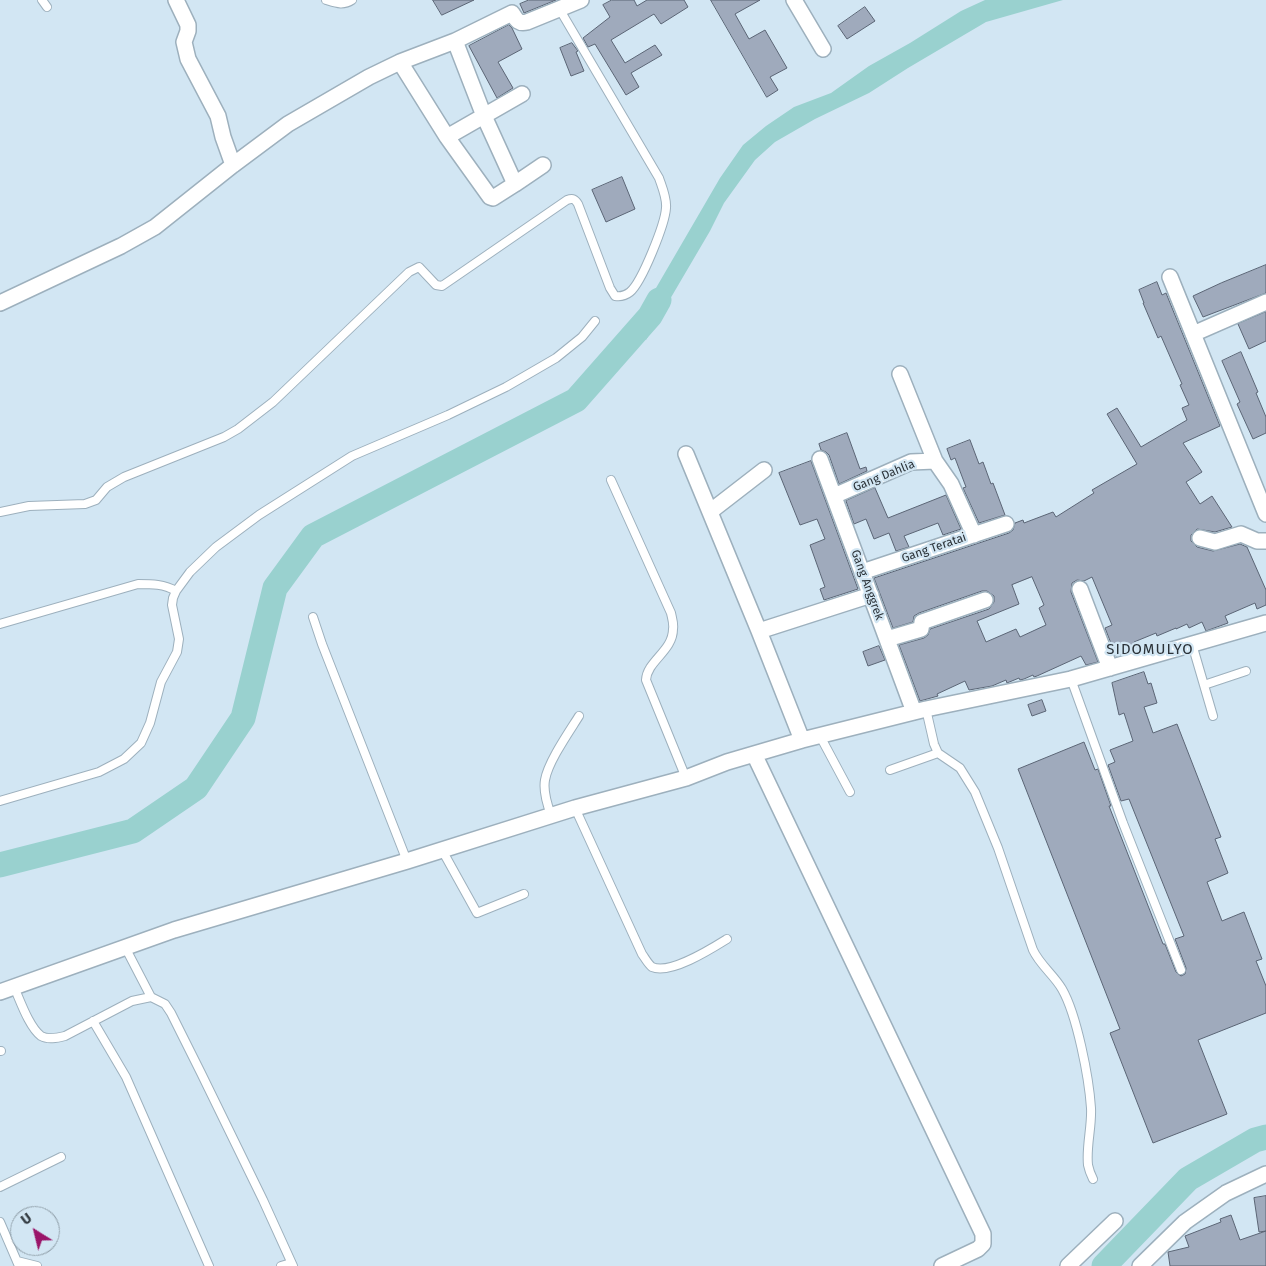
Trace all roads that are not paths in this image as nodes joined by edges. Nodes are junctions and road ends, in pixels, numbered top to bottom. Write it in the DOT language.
graph roads {
  1 [pos="176,0"];
  2 [pos="326,0"];
  3 [pos="352,0"];
  4 [pos="580,0"];
  5 [pos="794,0"];
  6 [pos="510,7"];
  7 [pos="560,10"];
  8 [pos="455,41"];
  9 [pos="822,49"];
  10 [pos="400,62"];
  11 [pos="522,94"];
  12 [pos="484,116"];
  13 [pos="447,137"];
  14 [pos="233,165"];
  15 [pos="543,165"];
  16 [pos="516,184"];
  17 [pos="1170,277"];
  18 [pos="1266,302"];
  19 [pos="0,303"];
  20 [pos="595,321"];
  21 [pos="1193,334"];
  22 [pos="900,374"];
  23 [pos="686,454"];
  24 [pos="820,459"];
  25 [pos="934,461"];
  26 [pos="764,470"];
  27 [pos="611,480"];
  28 [pos="834,496"];
  29 [pos="711,511"];
  30 [pos="0,512"];
  31 [pos="1266,514"];
  32 [pos="1006,524"];
  33 [pos="974,535"];
  34 [pos="1200,538"];
  35 [pos="1266,541"];
  36 [pos="862,572"];
  37 [pos="1080,588"];
  38 [pos="176,591"];
  39 [pos="871,595"];
  40 [pos="986,600"];
  41 [pos="313,617"];
  42 [pos="1266,623"];
  43 [pos="0,624"];
  44 [pos="760,631"];
  45 [pos="887,639"];
  46 [pos="1192,644"];
  47 [pos="1110,668"];
  48 [pos="1246,671"];
  49 [pos="1071,680"];
  50 [pos="1204,685"];
  51 [pos="920,711"];
  52 [pos="578,716"];
  53 [pos="1213,716"];
  54 [pos="820,736"];
  55 [pos="802,740"];
  56 [pos="938,753"];
  57 [pos="754,754"];
  58 [pos="890,770"];
  59 [pos="686,778"];
  60 [pos="850,792"];
  61 [pos="0,801"];
  62 [pos="576,808"];
  63 [pos="551,815"];
  64 [pos="442,850"];
  65 [pos="407,861"];
  66 [pos="524,894"];
  67 [pos="727,939"];
  68 [pos="125,947"];
  69 [pos="1181,970"];
  70 [pos="7,989"];
  71 [pos="151,997"];
  72 [pos="93,1021"];
  73 [pos="61,1157"];
  74 [pos="1266,1174"];
  75 [pos="1093,1180"];
  76 [pos="0,1186"];
  77 [pos="1115,1220"];
  78 [pos="0,1222"];
  79 [pos="18,1264"];
  80 [pos="292,1264"];
  81 [pos="37,1266"];
  82 [pos="209,1266"];
  83 [pos="281,1266"];
  84 [pos="942,1266"];
  85 [pos="1068,1266"];
  86 [pos="1140,1266"];
  1 -- 14 [label="street"];
  2 -- 3 [label="lane"];
  4 -- 7 [label="street"];
  5 -- 9 [label="street"];
  6 -- 7 [label="street"];
  6 -- 8 [label="street"];
  7 -- 30 [label="lane"];
  8 -- 10 [label="street"];
  8 -- 12 [label="street"];
  10 -- 13 [label="street"];
  10 -- 14 [label="street"];
  11 -- 12 [label="street"];
  12 -- 13 [label="street"];
  12 -- 16 [label="street"];
  13 -- 16 [label="street"];
  14 -- 19 [label="street"];
  15 -- 16 [label="street"];
  17 -- 21 [label="street"];
  18 -- 21 [label="street"];
  20 -- 38 [label="lane"];
  21 -- 31 [label="street"];
  22 -- 25 [label="street"];
  23 -- 29 [label="street"];
  24 -- 28 [label="street, Gang Anggrek"];
  25 -- 28 [label="street, Gang Dahlia"];
  25 -- 33 [label="street"];
  26 -- 29 [label="street"];
  27 -- 59 [label="lane"];
  28 -- 36 [label="street, Gang Anggrek"];
  29 -- 44 [label="street"];
  32 -- 33 [label="street, Gang Teratai"];
  33 -- 36 [label="street, Gang Teratai"];
  34 -- 35 [label="street"];
  36 -- 39 [label="street, Gang Anggrek"];
  37 -- 47 [label="street"];
  38 -- 43 [label="lane"];
  38 -- 61 [label="lane"];
  39 -- 44 [label="street"];
  39 -- 45 [label="street, Gang Anggrek"];
  40 -- 45 [label="street"];
  41 -- 65 [label="lane"];
  42 -- 46 [label="street"];
  44 -- 55 [label="street"];
  45 -- 51 [label="street, Gang Anggrek"];
  46 -- 47 [label="street"];
  46 -- 50 [label="lane"];
  47 -- 49 [label="street"];
  48 -- 50 [label="lane"];
  49 -- 51 [label="street"];
  49 -- 69 [label="lane"];
  50 -- 53 [label="lane"];
  51 -- 54 [label="street"];
  51 -- 56 [label="lane"];
  52 -- 63 [label="lane"];
  54 -- 55 [label="street"];
  54 -- 60 [label="lane"];
  55 -- 57 [label="street"];
  56 -- 58 [label="lane"];
  56 -- 75 [label="lane"];
  57 -- 59 [label="street"];
  57 -- 84 [label="street"];
  59 -- 62 [label="street"];
  62 -- 63 [label="street"];
  62 -- 67 [label="lane"];
  63 -- 64 [label="street"];
  64 -- 65 [label="street"];
  64 -- 66 [label="lane"];
  65 -- 68 [label="street"];
  68 -- 70 [label="street"];
  68 -- 71 [label="lane"];
  70 -- 72 [label="lane"];
  71 -- 72 [label="lane"];
  71 -- 80 [label="lane"];
  72 -- 82 [label="lane"];
  73 -- 76 [label="lane"];
  74 -- 86 [label="street"];
  77 -- 85 [label="street"];
  78 -- 79 [label="lane"];
  79 -- 81 [label="lane"];
  80 -- 83 [label="lane"];
}
